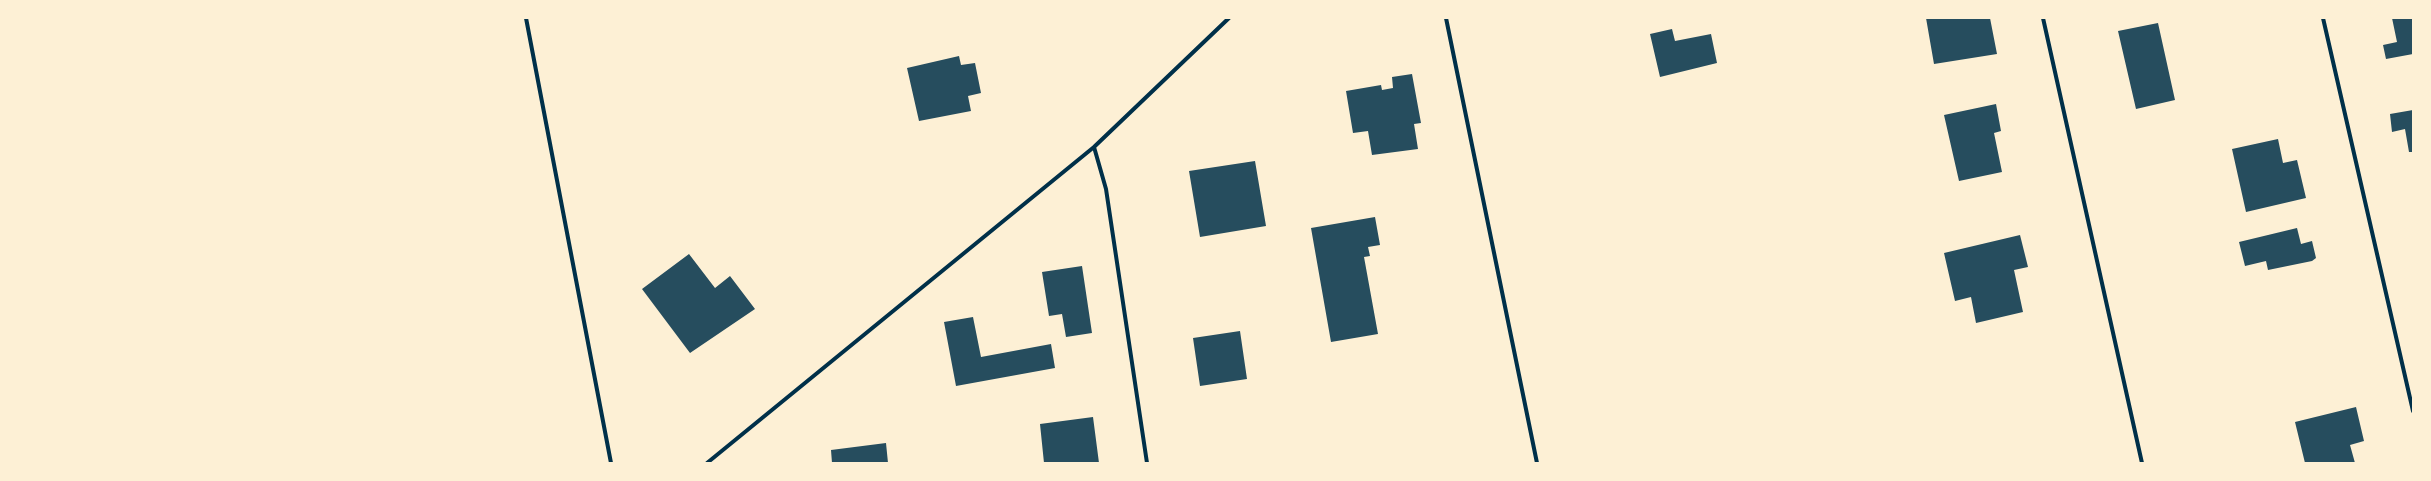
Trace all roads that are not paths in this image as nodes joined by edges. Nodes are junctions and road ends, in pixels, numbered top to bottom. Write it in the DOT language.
graph roads {
  1 [pos="526,18"];
  2 [pos="1229,18"];
  3 [pos="1446,18"];
  4 [pos="2043,18"];
  5 [pos="2323,18"];
  6 [pos="1094,147"];
  7 [pos="2413,411"];
  8 [pos="713,458"];
  9 [pos="611,463"];
  10 [pos="707,463"];
  11 [pos="716,463"];
  12 [pos="1147,463"];
  13 [pos="1536,463"];
  14 [pos="2142,463"];
  1 -- 9 [label="street"];
  2 -- 6 [label="street"];
  3 -- 13 [label="street"];
  4 -- 14 [label="street"];
  5 -- 7 [label="street"];
  6 -- 8 [label="street"];
  6 -- 12 [label="street"];
  8 -- 10 [label="street"];
  8 -- 11 [label="street"];
}
